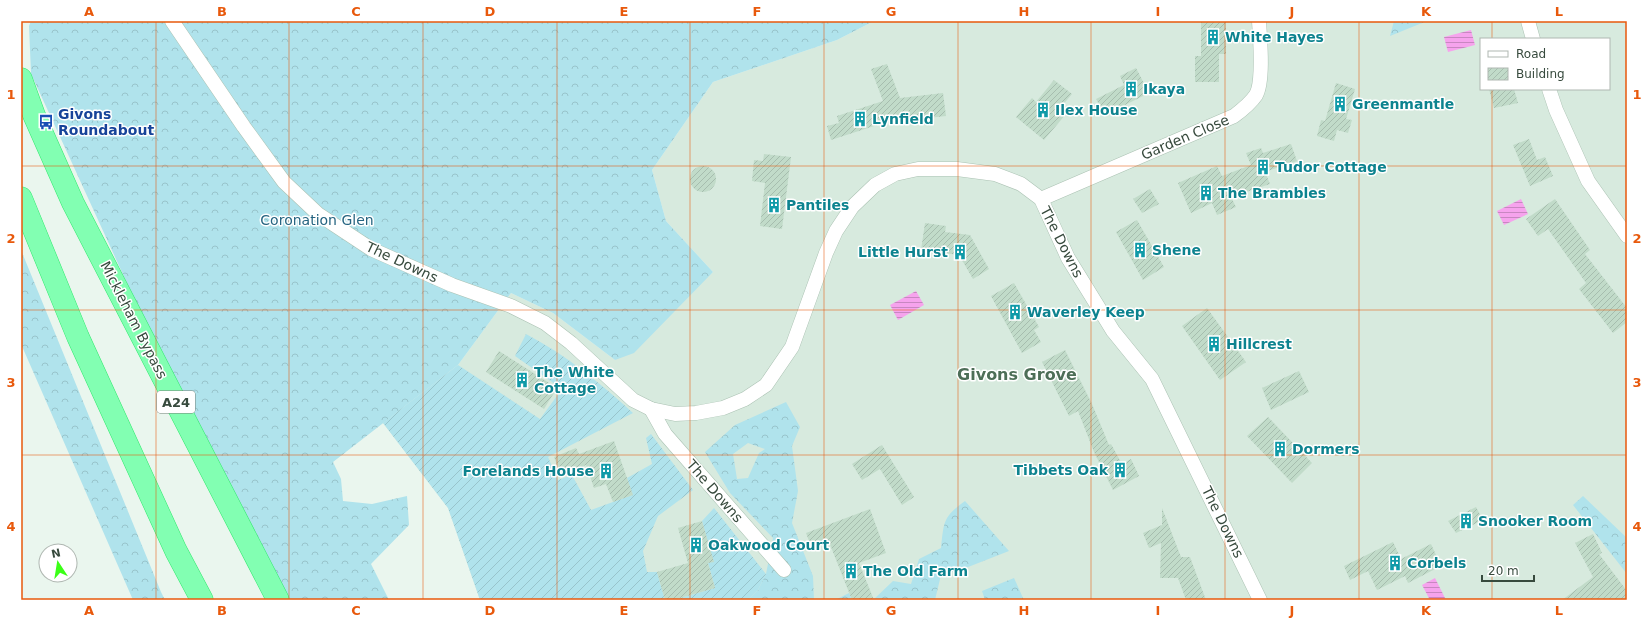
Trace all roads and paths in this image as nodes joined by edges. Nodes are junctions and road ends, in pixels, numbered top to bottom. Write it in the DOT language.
graph roads {
  1 [pos="172,21"];
  2 [pos="1259,21"];
  3 [pos="1528,21"];
  4 [pos="1533,38"];
  5 [pos="21,79"];
  6 [pos="1549,90"];
  7 [pos="21,198"];
  8 [pos="1040,199"];
  9 [pos="1627,236"];
  10 [pos="651,409"];
  11 [pos="784,570"];
  12 [pos="202,600"];
  13 [pos="278,600"];
  14 [pos="1260,600"];
  1 -- 10 [label="street, The Downs"];
  2 -- 8 [label="street, Garden Close"];
  3 -- 4 [label="street"];
  5 -- 13 [label="highway, Mickleham Bypass / A24"];
  6 -- 9 [label="street"];
  7 -- 12 [label="highway"];
  8 -- 10 [label="street, The Downs"];
  8 -- 14 [label="street, The Downs"];
  10 -- 11 [label="street, The Downs"];
}
